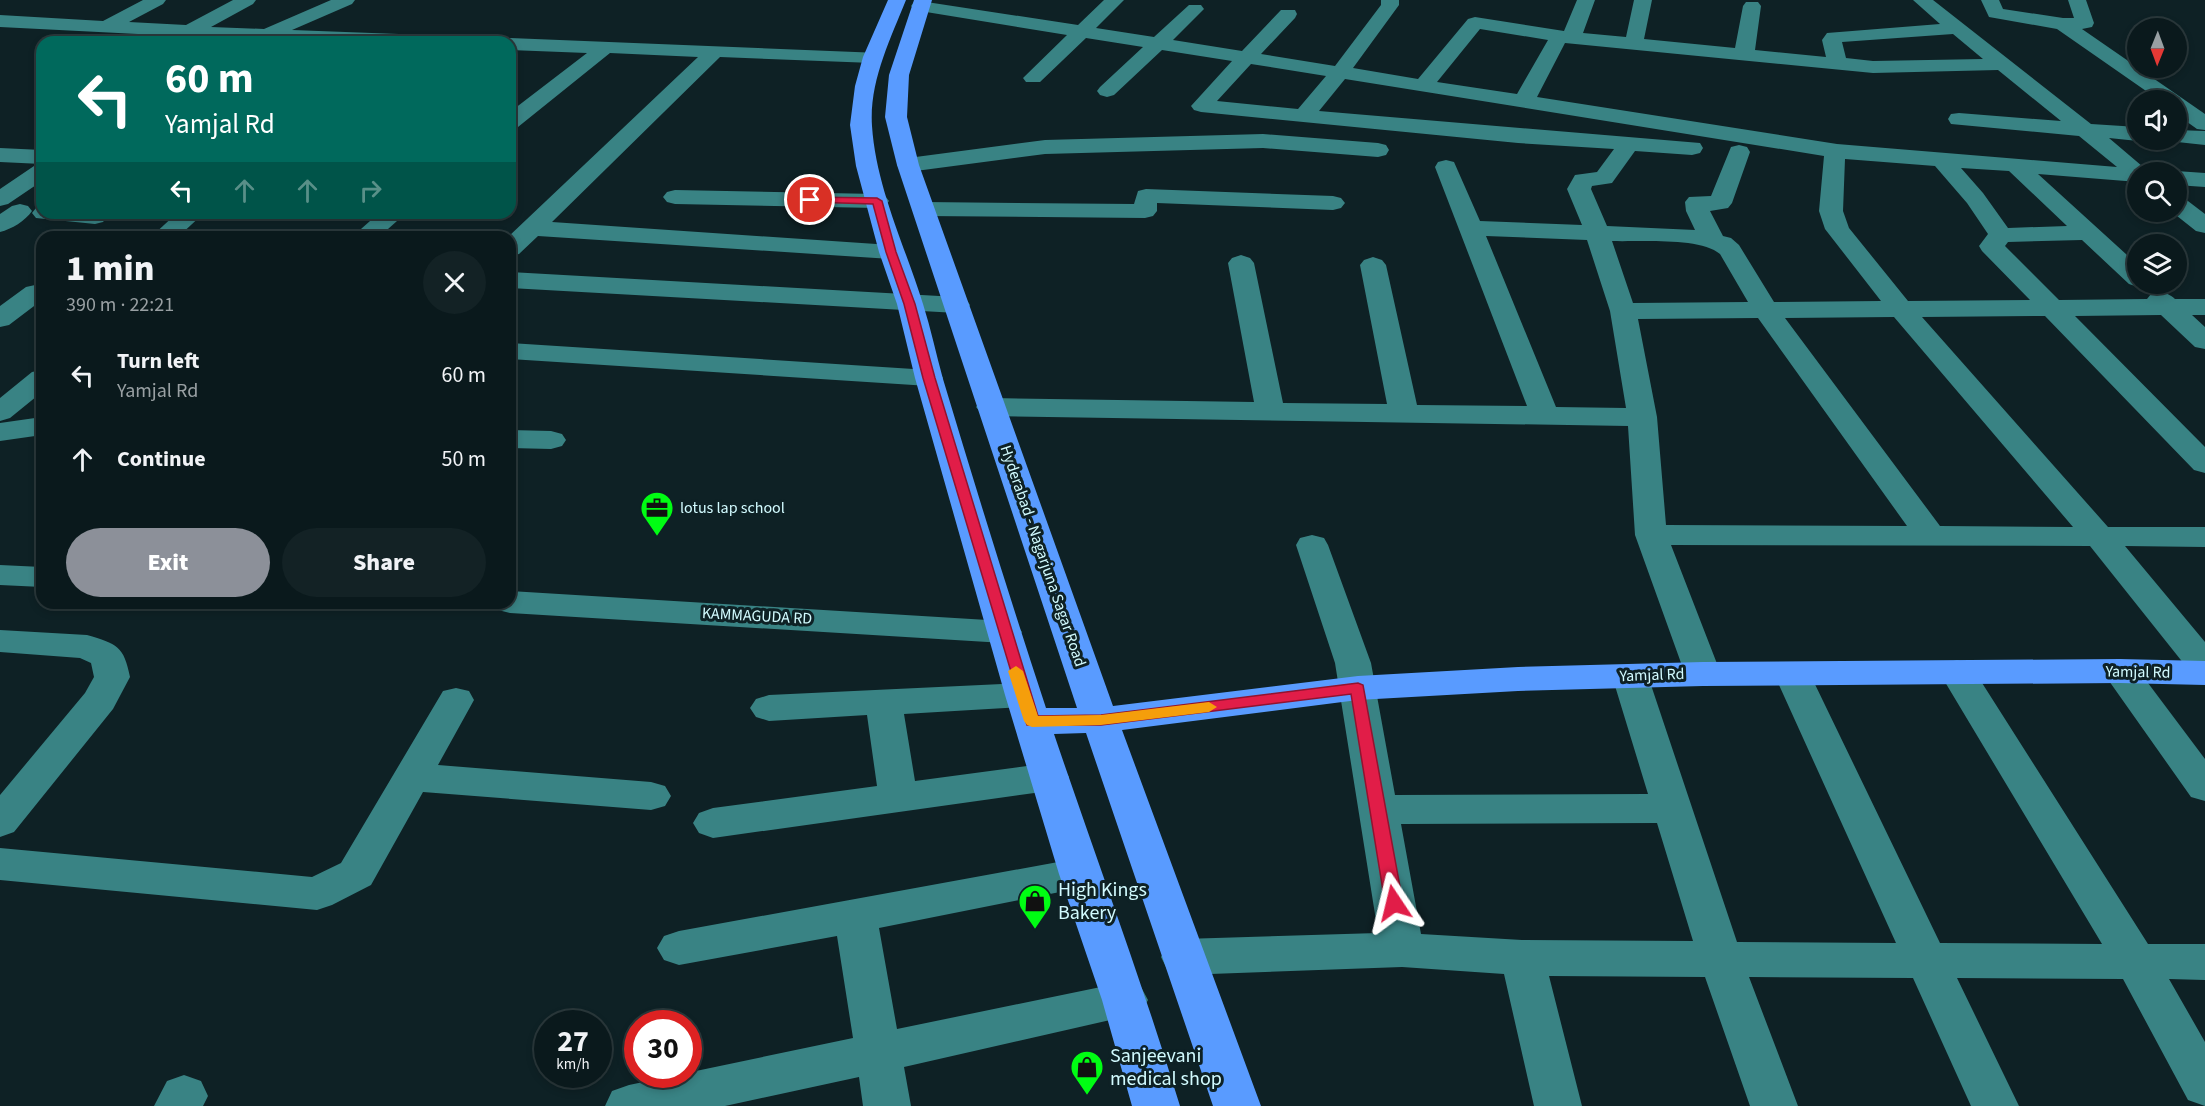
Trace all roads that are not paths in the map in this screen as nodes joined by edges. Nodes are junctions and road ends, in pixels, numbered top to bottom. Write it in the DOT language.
graph roads {
  1 [pos="157,0"];
  2 [pos="247,0"];
  3 [pos="346,0"];
  4 [pos="1115,0"];
  5 [pos="1390,0"];
  6 [pos="1586,0"];
  7 [pos="1643,0"];
  8 [pos="1924,0"];
  9 [pos="2077,0"];
  10 [pos="913,2"];
  11 [pos="1948,2"];
  12 [pos="1991,2"];
  13 [pos="1970,3"];
  14 [pos="54,4"];
  15 [pos="1279,6"];
  16 [pos="1752,6"];
  17 [pos="1195,9"];
  18 [pos="9,22"];
  19 [pos="2063,24"];
  20 [pos="106,27"];
  21 [pos="1959,28"];
  22 [pos="189,31"];
  23 [pos="1082,32"];
  24 [pos="247,36"];
  25 [pos="274,36"];
  26 [pos="1567,37"];
  27 [pos="1156,43"];
  28 [pos="1634,43"];
  29 [pos="516,44"];
  30 [pos="606,47"];
  31 [pos="715,51"];
  32 [pos="1744,55"];
  33 [pos="873,57"];
  34 [pos="1246,57"];
  35 [pos="1838,64"];
  36 [pos="2003,64"];
  37 [pos="1340,72"];
  38 [pos="1033,78"];
  39 [pos="1431,87"];
  40 [pos="2158,90"];
  41 [pos="1107,91"];
  42 [pos="1530,104"];
  43 [pos="2187,112"];
  44 [pos="1303,116"];
  45 [pos="516,118"];
  46 [pos="1959,119"];
  47 [pos="2205,124"];
  48 [pos="2086,131"];
  49 [pos="1410,132"];
  50 [pos="2127,133"];
  51 [pos="1518,136"];
  52 [pos="2187,137"];
  53 [pos="2205,138"];
  54 [pos="1629,144"];
  55 [pos="1378,150"];
  56 [pos="1739,152"];
  57 [pos="0,155"];
  58 [pos="1835,155"];
  59 [pos="1508,156"];
  60 [pos="36,157"];
  61 [pos="1942,160"];
  62 [pos="908,165"];
  63 [pos="2127,165"];
  64 [pos="2016,166"];
  65 [pos="1446,167"];
  66 [pos="2127,173"];
  67 [pos="2187,179"];
  68 [pos="2205,180"];
  69 [pos="36,182"];
  70 [pos="675,196"];
  71 [pos="877,201"];
  72 [pos="1333,203"];
  73 [pos="21,209"];
  74 [pos="924,209"];
  75 [pos="36,210"];
  76 [pos="2187,212"];
  77 [pos="93,219"];
  78 [pos="185,219"];
  79 [pos="386,219"];
  80 [pos="0,225"];
  81 [pos="2205,226"];
  82 [pos="532,228"];
  83 [pos="1470,228"];
  84 [pos="74,231"];
  85 [pos="170,231"];
  86 [pos="372,231"];
  87 [pos="1597,232"];
  88 [pos="2088,233"];
  89 [pos="2001,235"];
  90 [pos="1713,240"];
  91 [pos="516,243"];
  92 [pos="891,252"];
  93 [pos="1241,263"];
  94 [pos="1373,265"];
  95 [pos="2127,269"];
  96 [pos="516,280"];
  97 [pos="35,293"];
  98 [pos="2153,294"];
  99 [pos="910,304"];
  100 [pos="957,305"];
  101 [pos="2168,307"];
  102 [pos="2205,307"];
  103 [pos="2051,308"];
  104 [pos="1901,309"];
  105 [pos="1766,310"];
  106 [pos="1623,311"];
  107 [pos="0,319"];
  108 [pos="2205,341"];
  109 [pos="516,351"];
  110 [pos="929,378"];
  111 [pos="36,383"];
  112 [pos="991,407"];
  113 [pos="0,412"];
  114 [pos="1270,412"];
  115 [pos="1404,414"];
  116 [pos="1545,416"];
  117 [pos="1642,417"];
  118 [pos="36,427"];
  119 [pos="0,432"];
  120 [pos="516,439"];
  121 [pos="551,440"];
  122 [pos="2205,464"];
  123 [pos="1651,535"];
  124 [pos="1931,537"];
  125 [pos="2205,537"];
  126 [pos="2101,539"];
  127 [pos="1312,545"];
  128 [pos="0,575"];
  129 [pos="36,577"];
  130 [pos="516,602"];
  131 [pos="1004,632"];
  132 [pos="0,641"];
  133 [pos="2205,666"];
  134 [pos="2120,671"];
  135 [pos="1957,672"];
  136 [pos="2205,673"];
  137 [pos="1703,674"];
  138 [pos="1792,674"];
  139 [pos="1630,676"];
  140 [pos="1358,688"];
  141 [pos="456,700"];
  142 [pos="884,702"];
  143 [pos="769,708"];
  144 [pos="1027,708"];
  145 [pos="1101,720"];
  146 [pos="411,777"];
  147 [pos="1049,777"];
  148 [pos="2205,786"];
  149 [pos="651,796"];
  150 [pos="898,798"];
  151 [pos="1673,808"];
  152 [pos="1378,810"];
  153 [pos="0,822"];
  154 [pos="713,823"];
  155 [pos="0,864"];
  156 [pos="1080,874"];
  157 [pos="855,916"];
  158 [pos="679,948"];
  159 [pos="1402,950"];
  160 [pos="1183,957"];
  161 [pos="1522,958"];
  162 [pos="1721,960"];
  163 [pos="1928,961"];
  164 [pos="2136,962"];
  165 [pos="2205,962"];
  166 [pos="1125,1000"];
  167 [pos="878,1052"];
  168 [pos="2205,1086"];
  169 [pos="629,1106"];
  170 [pos="887,1106"];
  171 [pos="1156,1106"];
  172 [pos="1237,1106"];
  173 [pos="1558,1106"];
  174 [pos="1774,1106"];
  175 [pos="1995,1106"];
  1 -- 20 [label="street"];
  2 -- 22 [label="street"];
  3 -- 25 [label="street"];
  4 -- 23 [label="street"];
  5 -- 37 [label="street"];
  6 -- 26 [label="street"];
  7 -- 28 [label="street"];
  8 -- 11 [label="street"];
  8 -- 21 [label="street"];
  9 -- 19 [label="street"];
  10 -- 23 [label="street"];
  10 -- 33 [label="main road"];
  10 -- 62 [label="main road, Hyderabad - Nagarjuna Sagar Road"];
  12 -- 13 [label="street"];
  12 -- 19 [label="street"];
  14 -- 18 [label="street"];
  15 -- 34 [label="street"];
  16 -- 32 [label="street"];
  17 -- 27 [label="street"];
  18 -- 20 [label="street"];
  19 -- 40 [label="street"];
  20 -- 22 [label="street"];
  21 -- 35 [label="street"];
  21 -- 36 [label="street"];
  22 -- 24 [label="street"];
  23 -- 27 [label="street"];
  23 -- 38 [label="street"];
  26 -- 28 [label="street"];
  26 -- 39 [label="street"];
  26 -- 42 [label="street"];
  27 -- 34 [label="street"];
  27 -- 41 [label="street"];
  28 -- 32 [label="street"];
  29 -- 30 [label="street"];
  30 -- 31 [label="street"];
  30 -- 45 [label="street"];
  31 -- 33 [label="street"];
  31 -- 82 [label="street"];
  32 -- 35 [label="street"];
  33 -- 71 [label="main road"];
  34 -- 37 [label="street"];
  34 -- 44 [label="street"];
  35 -- 36 [label="street"];
  36 -- 48 [label="street"];
  37 -- 39 [label="street"];
  37 -- 44 [label="street"];
  39 -- 42 [label="street"];
  39 -- 49 [label="street"];
  42 -- 51 [label="street"];
  42 -- 58 [label="street"];
  43 -- 47 [label="street"];
  44 -- 49 [label="street"];
  46 -- 48 [label="street"];
  48 -- 50 [label="street"];
  48 -- 63 [label="street"];
  49 -- 51 [label="street"];
  51 -- 54 [label="street"];
  51 -- 59 [label="street"];
  52 -- 53 [label="street"];
  54 -- 56 [label="street"];
  54 -- 87 [label="street"];
  55 -- 62 [label="street"];
  56 -- 58 [label="street"];
  56 -- 90 [label="street"];
  57 -- 60 [label="street"];
  58 -- 61 [label="street"];
  58 -- 104 [label="street"];
  61 -- 64 [label="street"];
  61 -- 89 [label="street"];
  62 -- 74 [label="main road, Hyderabad - Nagarjuna Sagar Road"];
  64 -- 66 [label="street"];
  64 -- 88 [label="street"];
  65 -- 83 [label="street"];
  67 -- 68 [label="street"];
  69 -- 73 [label="street"];
  70 -- 71 [label="street"];
  71 -- 92 [label="main road"];
  72 -- 74 [label="street"];
  73 -- 75 [label="street"];
  73 -- 80 [label="street"];
  74 -- 100 [label="main road, Hyderabad - Nagarjuna Sagar Road"];
  76 -- 81 [label="street"];
  77 -- 84 [label="street"];
  78 -- 85 [label="street"];
  79 -- 86 [label="street"];
  82 -- 91 [label="street"];
  82 -- 92 [label="street"];
  83 -- 87 [label="street"];
  83 -- 116 [label="street"];
  87 -- 90 [label="street"];
  87 -- 106 [label="street"];
  88 -- 89 [label="street"];
  88 -- 95 [label="street"];
  89 -- 103 [label="street"];
  90 -- 105 [label="street"];
  92 -- 99 [label="main road"];
  93 -- 114 [label="street"];
  94 -- 115 [label="street"];
  96 -- 99 [label="street"];
  97 -- 107 [label="street"];
  98 -- 101 [label="street"];
  99 -- 100 [label="street"];
  99 -- 110 [label="main road"];
  100 -- 112 [label="main road, Hyderabad - Nagarjuna Sagar Road"];
  101 -- 102 [label="street"];
  101 -- 103 [label="street"];
  101 -- 108 [label="street"];
  103 -- 104 [label="street"];
  103 -- 122 [label="street"];
  104 -- 105 [label="street"];
  104 -- 126 [label="street"];
  105 -- 106 [label="street"];
  105 -- 124 [label="street"];
  106 -- 117 [label="street"];
  109 -- 110 [label="street"];
  110 -- 131 [label="main road"];
  111 -- 113 [label="street"];
  112 -- 114 [label="street"];
  112 -- 145 [label="main road, Hyderabad - Nagarjuna Sagar Road"];
  114 -- 115 [label="street"];
  115 -- 116 [label="street"];
  116 -- 117 [label="street"];
  117 -- 123 [label="street"];
  118 -- 119 [label="street"];
  120 -- 121 [label="street"];
  123 -- 124 [label="street"];
  123 -- 137 [label="street"];
  124 -- 126 [label="street"];
  125 -- 126 [label="street"];
  126 -- 133 [label="street"];
  127 -- 140 [label="street"];
  128 -- 129 [label="street"];
  130 -- 131 [label="street, KAMMAGUDA RD"];
  131 -- 144 [label="main road"];
  132 -- 153 [label="street"];
  134 -- 135 [label="main road, Yamjal Rd"];
  134 -- 136 [label="main road, Yamjal Rd"];
  134 -- 148 [label="street"];
  135 -- 138 [label="main road, Yamjal Rd"];
  135 -- 164 [label="street"];
  137 -- 138 [label="main road, Yamjal Rd"];
  137 -- 139 [label="main road, Yamjal Rd"];
  138 -- 163 [label="street"];
  139 -- 140 [label="main road, Yamjal Rd"];
  139 -- 151 [label="street"];
  140 -- 145 [label="main road, Yamjal Rd"];
  140 -- 152 [label="street"];
  141 -- 146 [label="street"];
  142 -- 143 [label="street"];
  142 -- 144 [label="street"];
  142 -- 150 [label="street"];
  144 -- 145 [label="main road, Yamjal Rd"];
  144 -- 147 [label="main road"];
  145 -- 160 [label="main road, Hyderabad - Nagarjuna Sagar Road"];
  146 -- 149 [label="street"];
  146 -- 155 [label="street"];
  147 -- 150 [label="street"];
  147 -- 156 [label="main road"];
  150 -- 154 [label="street"];
  151 -- 152 [label="street"];
  151 -- 162 [label="street"];
  152 -- 159 [label="street"];
  156 -- 157 [label="street"];
  156 -- 166 [label="main road"];
  157 -- 158 [label="street"];
  157 -- 167 [label="street"];
  159 -- 160 [label="street"];
  159 -- 161 [label="street"];
  160 -- 172 [label="main road, Hyderabad - Nagarjuna Sagar Road"];
  161 -- 162 [label="street"];
  161 -- 173 [label="street"];
  162 -- 163 [label="street"];
  162 -- 174 [label="street"];
  163 -- 164 [label="street"];
  163 -- 175 [label="street"];
  164 -- 165 [label="street"];
  164 -- 168 [label="street"];
  166 -- 167 [label="street"];
  166 -- 171 [label="main road"];
  167 -- 169 [label="street"];
  167 -- 170 [label="street"];
}
